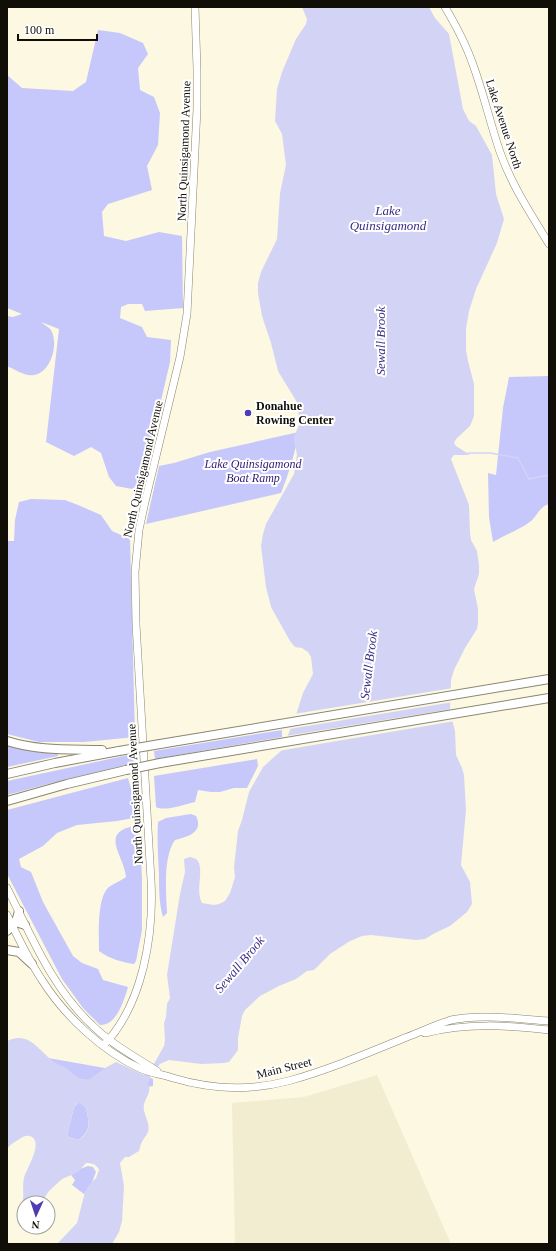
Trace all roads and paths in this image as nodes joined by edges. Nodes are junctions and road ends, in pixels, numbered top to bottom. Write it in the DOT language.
graph roads {
  1 [pos="195,7"];
  2 [pos="444,7"];
  3 [pos="549,244"];
  4 [pos="549,679"];
  5 [pos="549,698"];
  6 [pos="7,741"];
  7 [pos="119,751"];
  8 [pos="7,774"];
  9 [pos="7,801"];
  10 [pos="7,888"];
  11 [pos="19,911"];
  12 [pos="10,923"];
  13 [pos="25,925"];
  14 [pos="7,950"];
  15 [pos="32,964"];
  16 [pos="549,1021"];
  17 [pos="549,1030"];
  18 [pos="408,1037"];
  19 [pos="109,1040"];
  20 [pos="103,1046"];
  21 [pos="144,1066"];
  1 -- 19 [label="main road, North Quinsigamond Avenue"];
  2 -- 3 [label="main road, Lake Avenue North"];
  4 -- 7 [label="highway, bridge"];
  5 -- 9 [label="highway, bridge"];
  6 -- 7 [label="highway"];
  7 -- 8 [label="highway"];
  10 -- 11 [label="main road, Main Street"];
  11 -- 12 [label="highway"];
  11 -- 13 [label="main road, Main Street"];
  12 -- 13 [label="highway"];
  12 -- 15 [label="main road, Main Street"];
  13 -- 19 [label="main road, Main Street"];
  14 -- 15 [label="highway"];
  15 -- 20 [label="main road, Main Street"];
  16 -- 18 [label="main road, Main Street"];
  17 -- 18 [label="main road, Main Street"];
  18 -- 21 [label="main road, Main Street"];
  19 -- 20 [label="main road, North Quinsigamond Avenue"];
  19 -- 21 [label="main road, Main Street"];
  20 -- 21 [label="main road, Main Street"];
}
